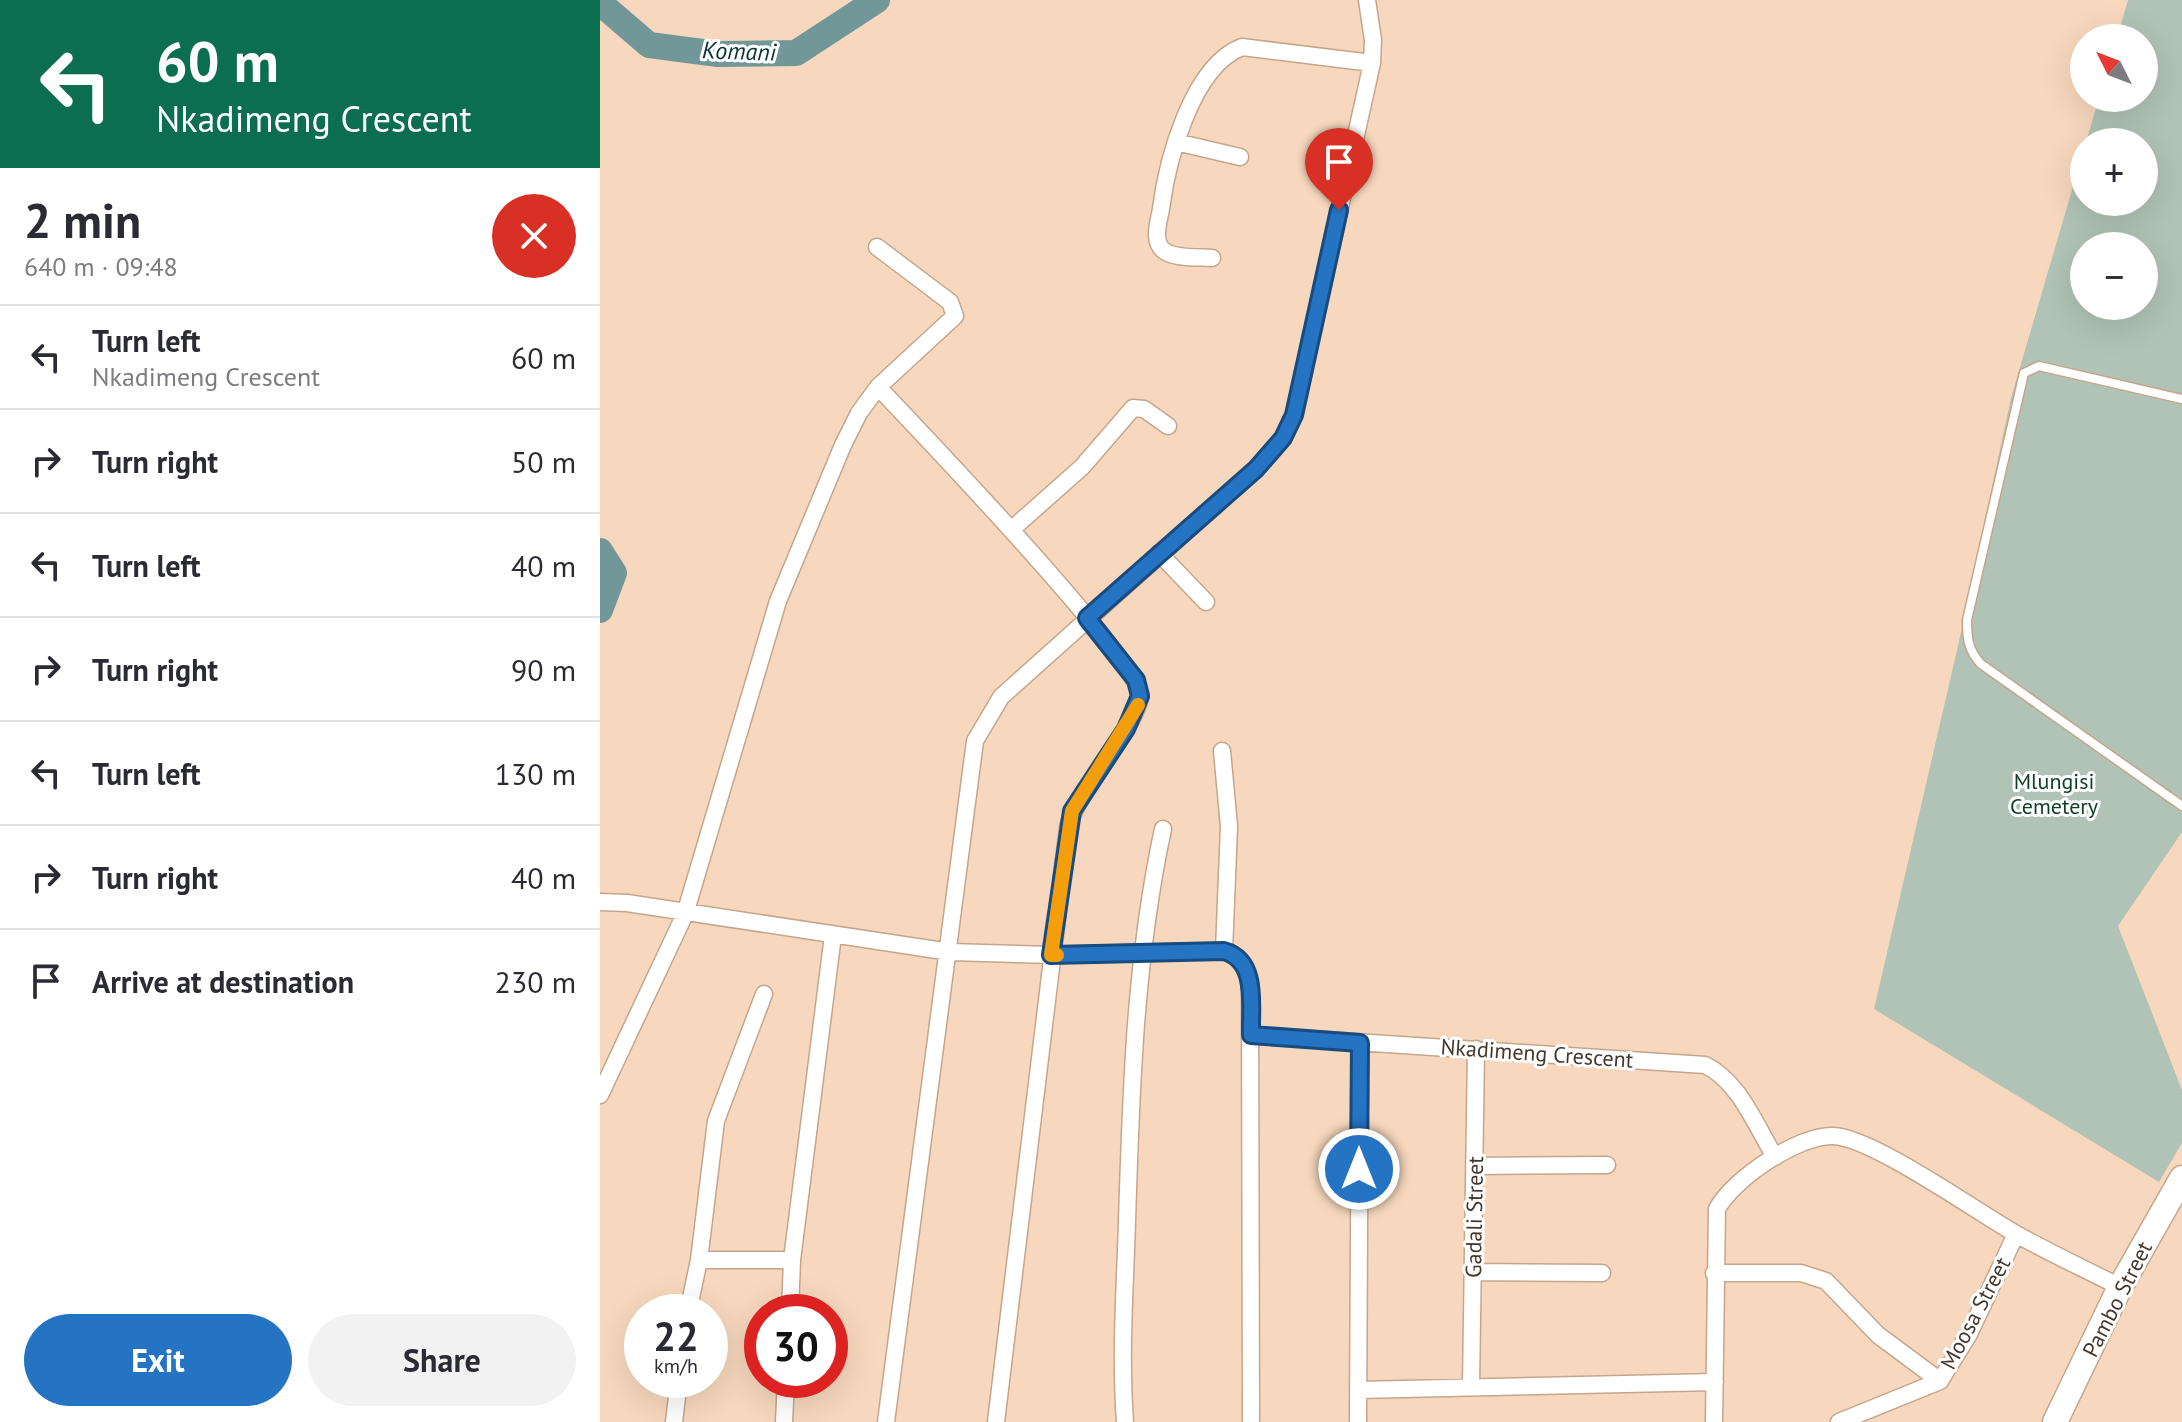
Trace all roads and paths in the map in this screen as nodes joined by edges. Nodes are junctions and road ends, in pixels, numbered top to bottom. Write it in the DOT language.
graph roads {
  1 [pos="1367,0"];
  2 [pos="1372,63"];
  3 [pos="1176,142"];
  4 [pos="1240,157"];
  5 [pos="877,247"];
  6 [pos="1212,258"];
  7 [pos="878,387"];
  8 [pos="2182,399"];
  9 [pos="1168,426"];
  10 [pos="1011,530"];
  11 [pos="1159,553"];
  12 [pos="1206,602"];
  13 [pos="1087,618"];
  14 [pos="1222,751"];
  15 [pos="2182,806"];
  16 [pos="1163,829"];
  17 [pos="600,902"];
  18 [pos="685,914"];
  19 [pos="833,935"];
  20 [pos="1224,951"];
  21 [pos="950,952"];
  22 [pos="1140,953"];
  23 [pos="1051,955"];
  24 [pos="764,994"];
  25 [pos="1251,1035"];
  26 [pos="1360,1043"];
  27 [pos="1476,1049"];
  28 [pos="600,1095"];
  29 [pos="1775,1157"];
  30 [pos="1607,1165"];
  31 [pos="1474,1166"];
  32 [pos="2178,1194"];
  33 [pos="2016,1234"];
  34 [pos="699,1260"];
  35 [pos="792,1260"];
  36 [pos="1473,1272"];
  37 [pos="1602,1273"];
  38 [pos="1714,1273"];
  39 [pos="2120,1287"];
  40 [pos="692,1294"];
  41 [pos="791,1294"];
  42 [pos="1940,1381"];
  43 [pos="1715,1382"];
  44 [pos="1471,1386"];
  45 [pos="1358,1390"];
  46 [pos="677,1398"];
  47 [pos="785,1398"];
  48 [pos="674,1422"];
  49 [pos="784,1422"];
  50 [pos="886,1422"];
  51 [pos="996,1422"];
  52 [pos="1125,1422"];
  53 [pos="1251,1422"];
  54 [pos="1358,1422"];
  55 [pos="1714,1422"];
  56 [pos="1839,1422"];
  57 [pos="2055,1422"];
  1 -- 2 [label="street"];
  2 -- 3 [label="street"];
  2 -- 11 [label="street"];
  3 -- 4 [label="street"];
  3 -- 6 [label="street"];
  5 -- 7 [label="street"];
  7 -- 10 [label="street"];
  7 -- 18 [label="street"];
  8 -- 15 [label="lane"];
  9 -- 10 [label="street"];
  10 -- 13 [label="street"];
  11 -- 12 [label="street"];
  11 -- 13 [label="street"];
  13 -- 21 [label="street"];
  13 -- 23 [label="street"];
  14 -- 20 [label="street"];
  16 -- 22 [label="street"];
  17 -- 18 [label="street"];
  18 -- 19 [label="street"];
  18 -- 28 [label="street"];
  19 -- 21 [label="street"];
  19 -- 35 [label="street"];
  20 -- 22 [label="street"];
  20 -- 25 [label="street"];
  21 -- 23 [label="street"];
  21 -- 50 [label="street"];
  22 -- 23 [label="street"];
  22 -- 52 [label="street"];
  23 -- 51 [label="street"];
  24 -- 34 [label="street"];
  25 -- 26 [label="street, Nkadimeng Crescent"];
  25 -- 53 [label="street"];
  26 -- 27 [label="street, Nkadimeng Crescent"];
  26 -- 45 [label="street"];
  27 -- 29 [label="street, Nkadimeng Crescent"];
  27 -- 31 [label="street, Gadali Street"];
  29 -- 33 [label="street"];
  29 -- 38 [label="street"];
  30 -- 31 [label="street"];
  31 -- 36 [label="street, Gadali Street"];
  32 -- 39 [label="street, Pambo Street"];
  33 -- 39 [label="street"];
  33 -- 42 [label="street, Moosa Street"];
  34 -- 35 [label="street"];
  34 -- 40 [label="street"];
  35 -- 41 [label="street"];
  36 -- 37 [label="street"];
  36 -- 44 [label="street, Gadali Street"];
  38 -- 42 [label="street"];
  38 -- 43 [label="street"];
  39 -- 57 [label="street, Pambo Street"];
  42 -- 56 [label="street, Moosa Street"];
  43 -- 44 [label="street"];
  43 -- 55 [label="street"];
  44 -- 45 [label="street"];
  45 -- 54 [label="street"];
  46 -- 48 [label="street"];
  47 -- 49 [label="street"];
}
